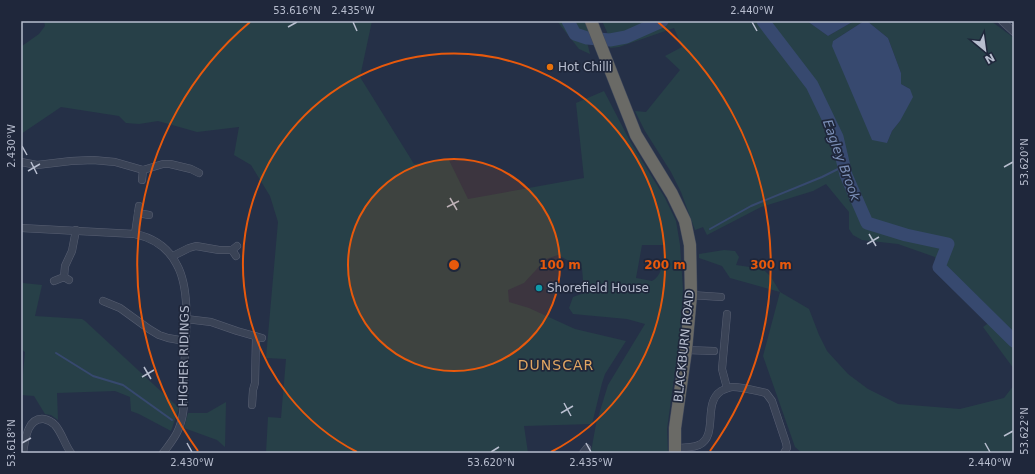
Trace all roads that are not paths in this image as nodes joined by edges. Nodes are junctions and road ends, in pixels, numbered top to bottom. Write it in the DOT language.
graph roads {
  1 [pos="591,21"];
  2 [pos="1002,21"];
  3 [pos="1014,32"];
  4 [pos="21,162"];
  5 [pos="143,170"];
  6 [pos="199,173"];
  7 [pos="142,180"];
  8 [pos="149,214"];
  9 [pos="21,228"];
  10 [pos="76,230"];
  11 [pos="135,234"];
  12 [pos="235,251"];
  13 [pos="173,256"];
  14 [pos="54,281"];
  15 [pos="691,295"];
  16 [pos="720,297"];
  17 [pos="103,301"];
  18 [pos="111,304"];
  19 [pos="108,312"];
  20 [pos="727,314"];
  21 [pos="186,319"];
  22 [pos="185,341"];
  23 [pos="686,350"];
  24 [pos="714,351"];
  25 [pos="727,388"];
  26 [pos="252,405"];
  27 [pos="675,451"];
  28 [pos="24,453"];
  29 [pos="71,453"];
  30 [pos="163,453"];
  31 [pos="784,453"];
  1 -- 15 [label="highway, BLACKBURN ROAD"];
  2 -- 3 [label="street"];
  4 -- 5 [label="street"];
  5 -- 6 [label="street"];
  5 -- 7 [label="street"];
  8 -- 11 [label="street"];
  9 -- 10 [label="street, HIGHER RIDINGS"];
  10 -- 11 [label="street, HIGHER RIDINGS"];
  10 -- 14 [label="street"];
  11 -- 13 [label="street, HIGHER RIDINGS"];
  12 -- 13 [label="street"];
  13 -- 21 [label="street, HIGHER RIDINGS"];
  15 -- 16 [label="street"];
  15 -- 23 [label="highway, BLACKBURN ROAD"];
  17 -- 18 [label="street"];
  18 -- 19 [label="street"];
  18 -- 22 [label="street"];
  20 -- 25 [label="street"];
  21 -- 22 [label="street, HIGHER RIDINGS"];
  21 -- 26 [label="street"];
  22 -- 30 [label="street, HIGHER RIDINGS"];
  23 -- 24 [label="street"];
  23 -- 27 [label="highway, BLACKBURN ROAD"];
  25 -- 27 [label="street"];
  25 -- 31 [label="street"];
  28 -- 29 [label="street"];
}
